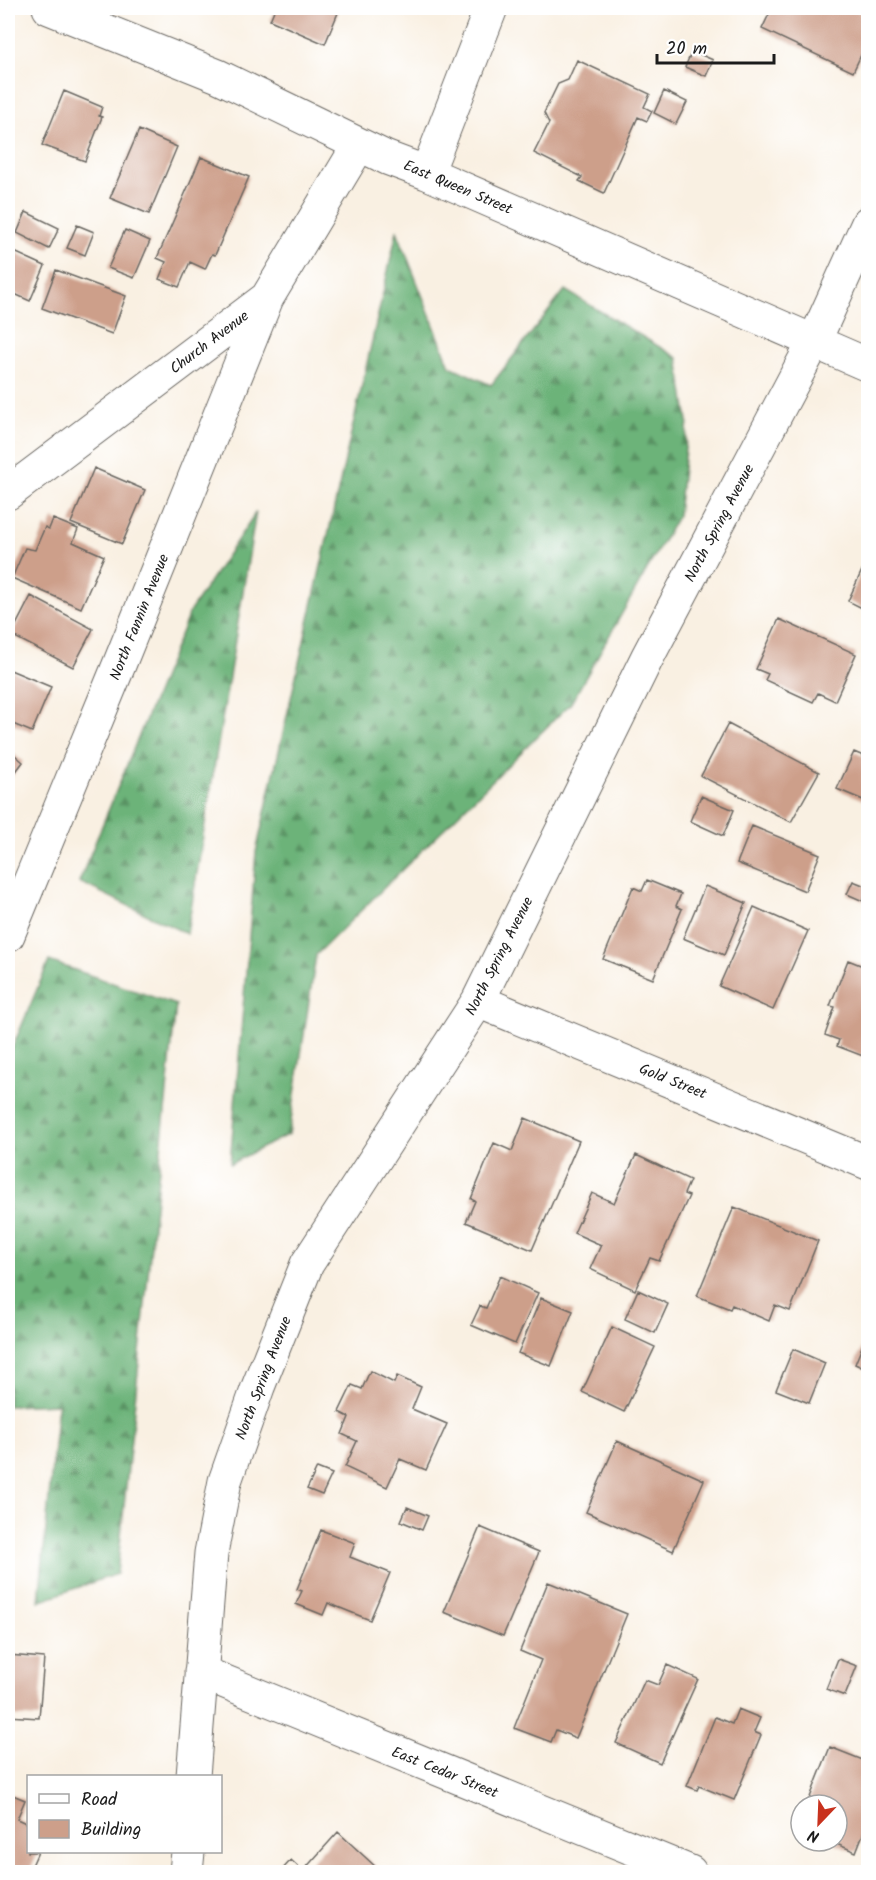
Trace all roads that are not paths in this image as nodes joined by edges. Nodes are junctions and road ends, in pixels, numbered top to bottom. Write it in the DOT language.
graph roads {
  1 [pos="49,8"];
  2 [pos="491,8"];
  3 [pos="360,145"];
  4 [pos="427,173"];
  5 [pos="868,223"];
  6 [pos="267,298"];
  7 [pos="814,342"];
  8 [pos="868,365"];
  9 [pos="8,493"];
  10 [pos="8,935"];
  11 [pos="478,1001"];
  12 [pos="868,1163"];
  13 [pos="201,1672"];
  14 [pos="193,1775"];
  15 [pos="188,1853"];
  16 [pos="186,1872"];
  17 [pos="690,1872"];
  1 -- 3 [label="street, East Queen Street"];
  2 -- 4 [label="street"];
  3 -- 4 [label="street, East Queen Street"];
  3 -- 6 [label="street, Church Avenue"];
  4 -- 7 [label="street, East Queen Street"];
  5 -- 7 [label="street, North Spring Avenue"];
  6 -- 9 [label="street, Church Avenue"];
  6 -- 10 [label="street, North Fannin Avenue"];
  7 -- 8 [label="street, East Queen Street"];
  7 -- 11 [label="street, North Spring Avenue"];
  11 -- 12 [label="street, Gold Street"];
  11 -- 13 [label="street, North Spring Avenue"];
  13 -- 14 [label="street, North Spring Avenue"];
  13 -- 17 [label="street, East Cedar Street"];
  15 -- 16 [label="street"];
}
